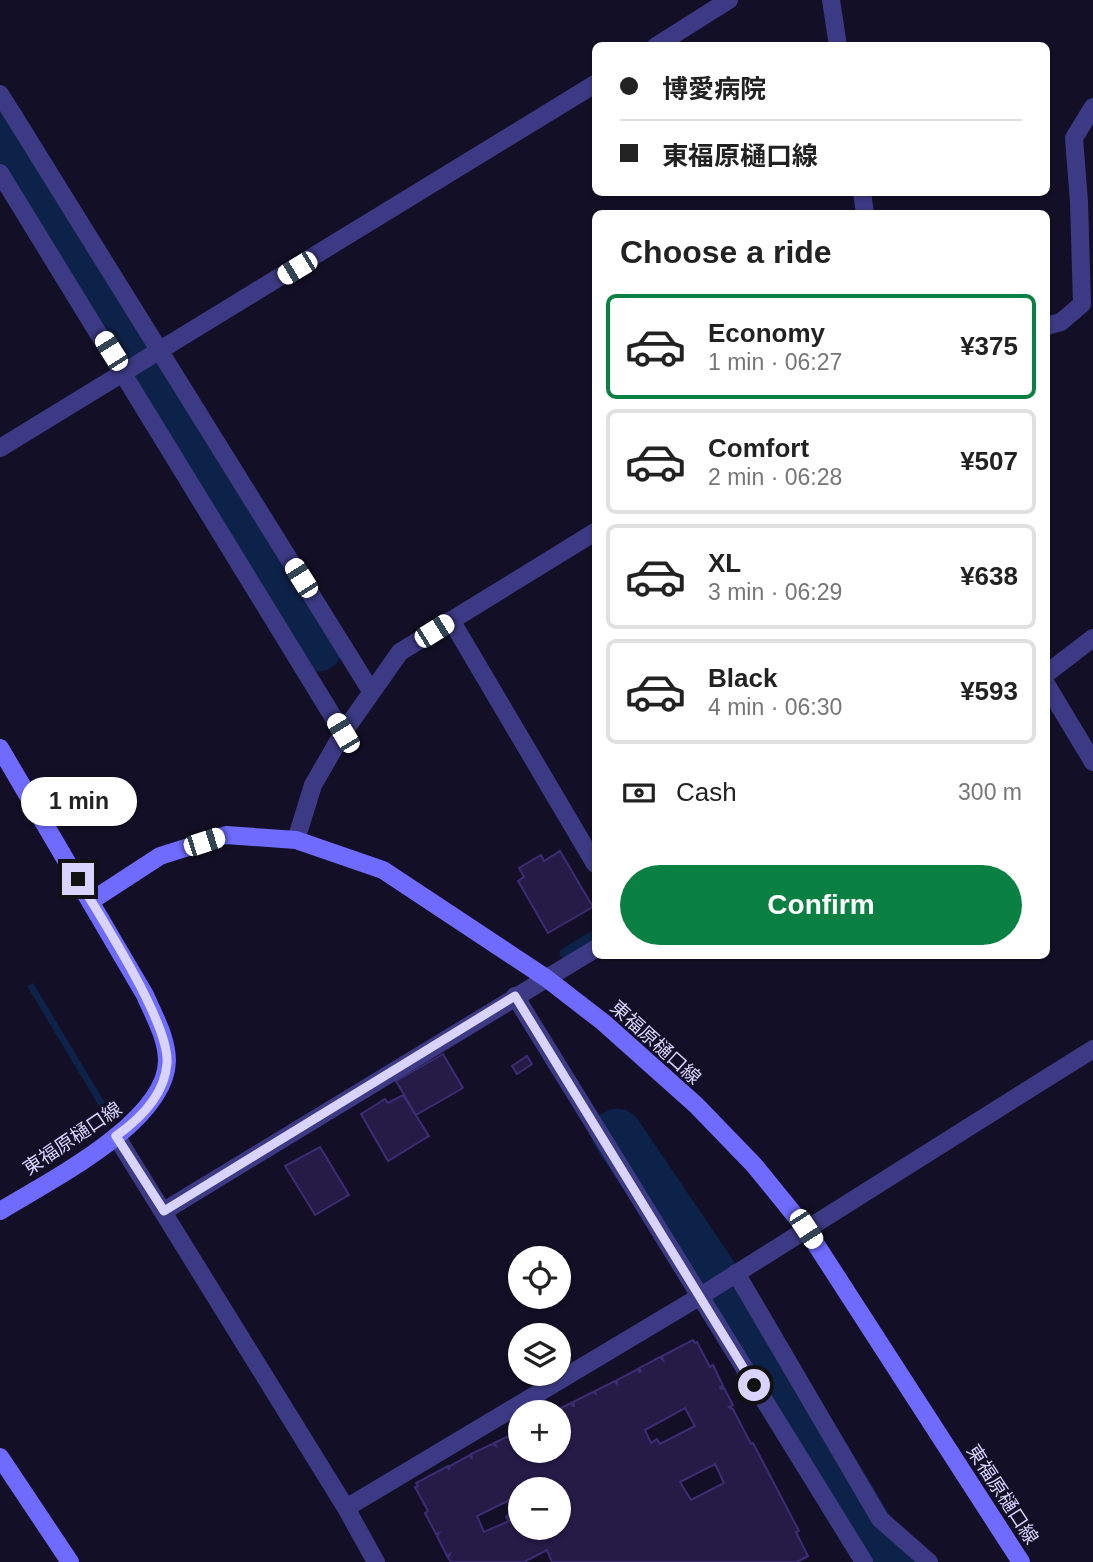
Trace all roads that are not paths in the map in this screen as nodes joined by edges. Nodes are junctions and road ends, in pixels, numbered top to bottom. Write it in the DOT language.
graph roads {
  1 [pos="729,0"];
  2 [pos="831,0"];
  3 [pos="662,42"];
  4 [pos="837,42"];
  5 [pos="592,86"];
  6 [pos="0,93"];
  7 [pos="1093,107"];
  8 [pos="0,173"];
  9 [pos="1050,325"];
  10 [pos="160,352"];
  11 [pos="124,373"];
  12 [pos="0,448"];
  13 [pos="592,534"];
  14 [pos="451,620"];
  15 [pos="1093,638"];
  16 [pos="1050,671"];
  17 [pos="371,691"];
  18 [pos="1050,691"];
  19 [pos="343,733"];
  20 [pos="0,748"];
  21 [pos="1093,762"];
  22 [pos="296,840"];
  23 [pos="592,859"];
  24 [pos="91,901"];
  25 [pos="592,950"];
  26 [pos="546,978"];
  27 [pos="515,996"];
  28 [pos="1093,1049"];
  29 [pos="116,1136"];
  30 [pos="0,1211"];
  31 [pos="164,1211"];
  32 [pos="806,1229"];
  33 [pos="733,1274"];
  34 [pos="701,1295"];
  35 [pos="0,1457"];
  36 [pos="346,1508"];
  37 [pos="70,1562"];
  38 [pos="376,1562"];
  39 [pos="864,1562"];
  40 [pos="929,1562"];
  41 [pos="1021,1562"];
  1 -- 3 [label="street"];
  2 -- 4 [label="street"];
  5 -- 10 [label="street"];
  6 -- 10 [label="street"];
  7 -- 9 [label="street"];
  8 -- 11 [label="street"];
  10 -- 11 [label="street"];
  10 -- 17 [label="street"];
  11 -- 12 [label="street"];
  11 -- 19 [label="street"];
  13 -- 14 [label="street"];
  14 -- 17 [label="street"];
  14 -- 23 [label="street"];
  15 -- 16 [label="street"];
  17 -- 19 [label="street"];
  18 -- 21 [label="street"];
  19 -- 22 [label="street"];
  20 -- 24 [label="main road, 東福原樋口線"];
  22 -- 24 [label="main road, 東福原樋口線"];
  22 -- 26 [label="main road, 東福原樋口線"];
  24 -- 29 [label="main road, 東福原樋口線"];
  25 -- 26 [label="street"];
  26 -- 27 [label="street"];
  26 -- 32 [label="main road, 東福原樋口線"];
  27 -- 31 [label="street"];
  27 -- 34 [label="street"];
  28 -- 32 [label="street"];
  29 -- 30 [label="main road, 東福原樋口線"];
  29 -- 31 [label="street"];
  31 -- 36 [label="street"];
  32 -- 33 [label="street"];
  32 -- 41 [label="main road, 東福原樋口線"];
  33 -- 34 [label="street"];
  33 -- 40 [label="street"];
  34 -- 36 [label="street"];
  34 -- 39 [label="street"];
  35 -- 37 [label="main road"];
  36 -- 38 [label="street"];
}
